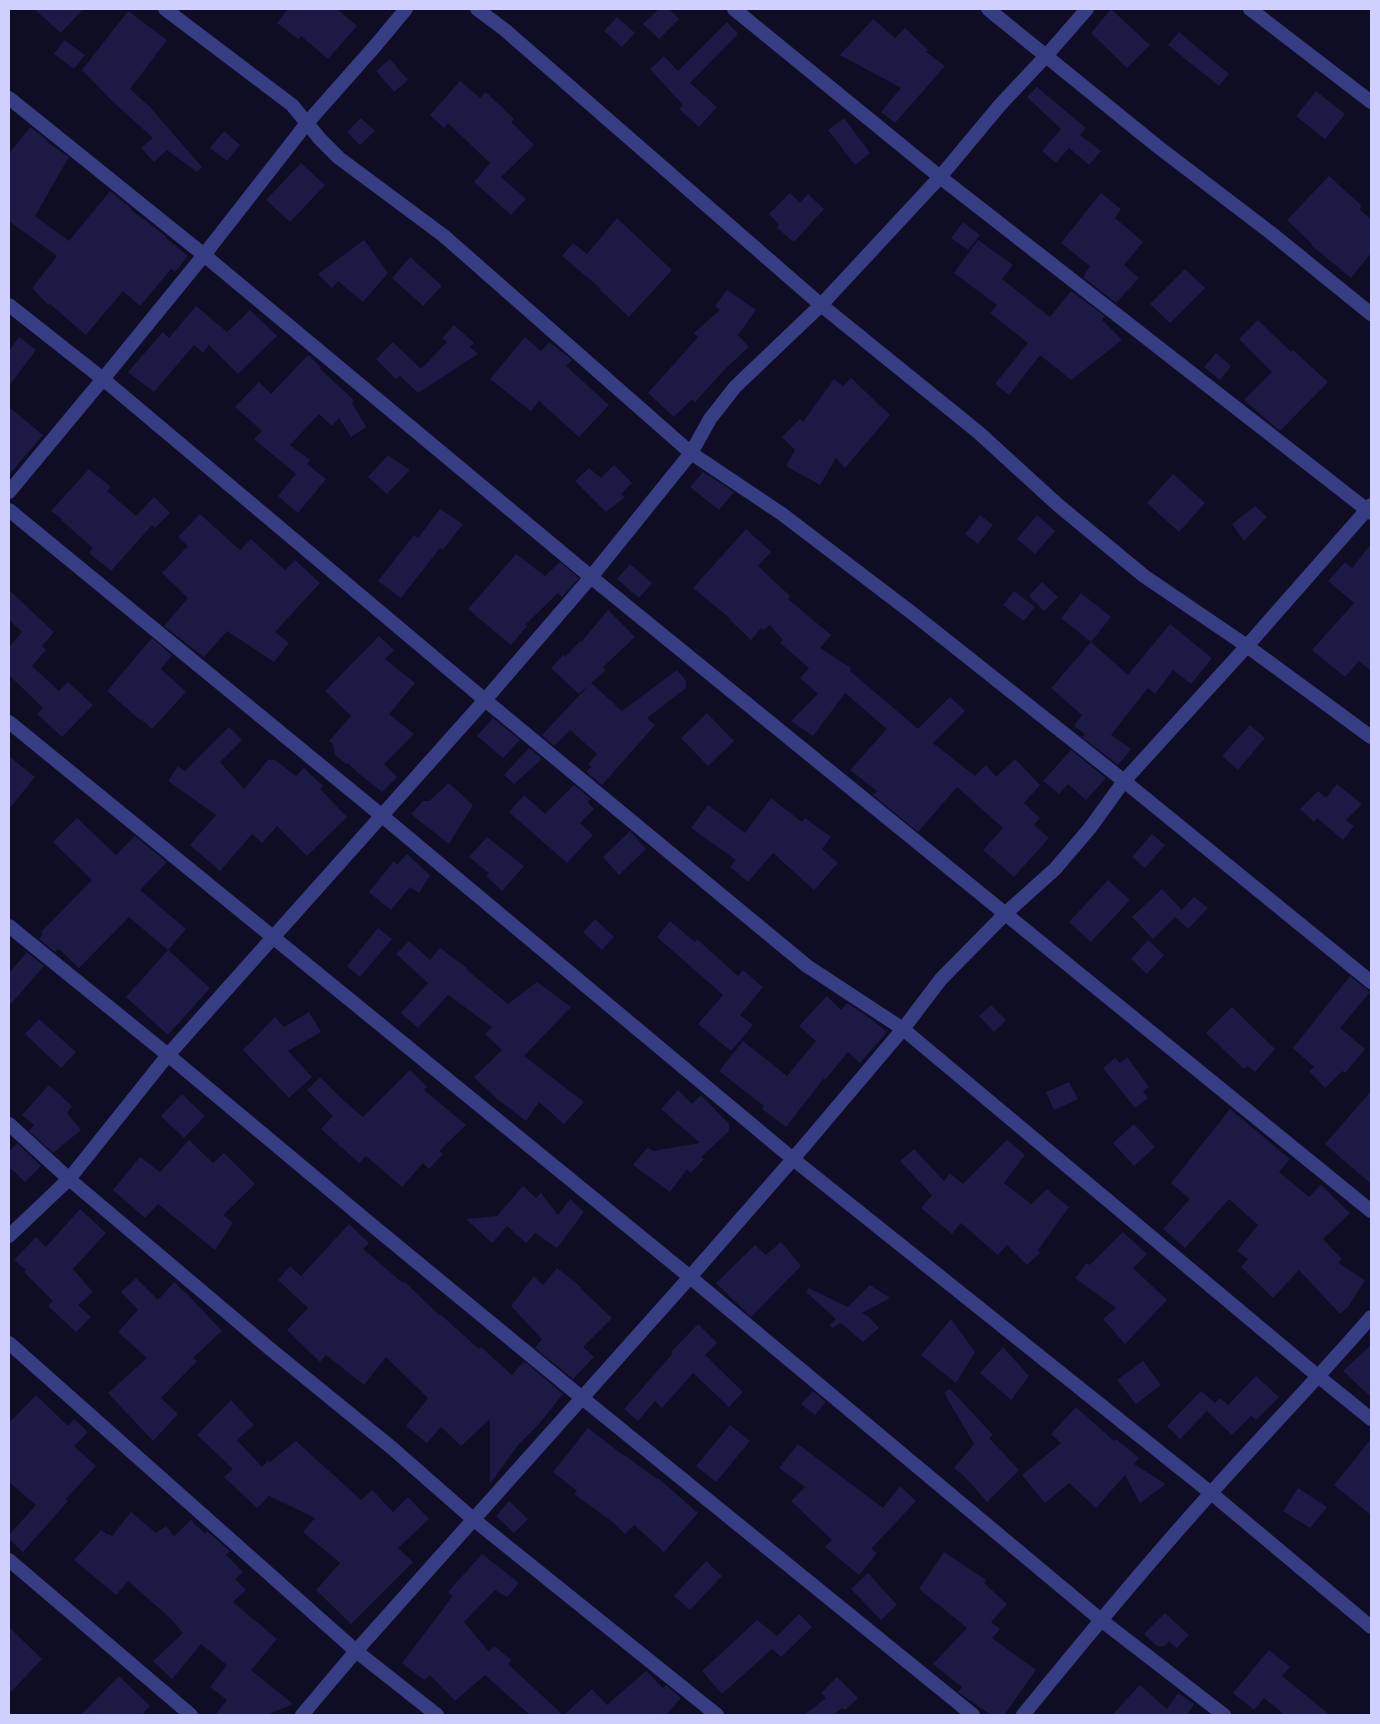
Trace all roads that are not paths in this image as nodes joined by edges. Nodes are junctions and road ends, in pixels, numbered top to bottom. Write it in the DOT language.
graph roads {
  1 [pos="165,9"];
  2 [pos="406,9"];
  3 [pos="476,9"];
  4 [pos="734,9"];
  5 [pos="988,9"];
  6 [pos="1087,9"];
  7 [pos="1250,9"];
  8 [pos="1046,56"];
  9 [pos="9,98"];
  10 [pos="1371,102"];
  11 [pos="307,124"];
  12 [pos="940,177"];
  13 [pos="204,255"];
  14 [pos="9,305"];
  15 [pos="821,305"];
  16 [pos="1371,314"];
  17 [pos="104,379"];
  18 [pos="691,453"];
  19 [pos="9,492"];
  20 [pos="1370,509"];
  21 [pos="9,510"];
  22 [pos="591,577"];
  23 [pos="1247,646"];
  24 [pos="484,700"];
  25 [pos="9,722"];
  26 [pos="1371,737"];
  27 [pos="1124,781"];
  28 [pos="381,815"];
  29 [pos="1006,913"];
  30 [pos="9,926"];
  31 [pos="273,937"];
  32 [pos="1371,982"];
  33 [pos="903,1029"];
  34 [pos="168,1055"];
  35 [pos="9,1124"];
  36 [pos="793,1159"];
  37 [pos="69,1179"];
  38 [pos="1371,1211"];
  39 [pos="9,1236"];
  40 [pos="690,1277"];
  41 [pos="1371,1317"];
  42 [pos="9,1343"];
  43 [pos="1319,1377"];
  44 [pos="582,1397"];
  45 [pos="1371,1419"];
  46 [pos="1211,1493"];
  47 [pos="473,1519"];
  48 [pos="9,1560"];
  49 [pos="1101,1620"];
  50 [pos="1371,1627"];
  51 [pos="356,1651"];
  52 [pos="191,1715"];
  53 [pos="302,1715"];
  54 [pos="437,1715"];
  55 [pos="717,1715"];
  56 [pos="973,1715"];
  57 [pos="1023,1715"];
  58 [pos="1224,1715"];
  1 -- 11 [label="street"];
  2 -- 11 [label="street"];
  3 -- 15 [label="street"];
  4 -- 12 [label="street"];
  5 -- 8 [label="street"];
  6 -- 8 [label="street"];
  7 -- 10 [label="street"];
  8 -- 12 [label="street"];
  8 -- 16 [label="street"];
  9 -- 13 [label="street"];
  11 -- 13 [label="street"];
  11 -- 18 [label="street"];
  12 -- 15 [label="street"];
  12 -- 20 [label="street"];
  13 -- 17 [label="street"];
  13 -- 22 [label="street"];
  14 -- 17 [label="street"];
  15 -- 18 [label="street"];
  15 -- 23 [label="street"];
  17 -- 19 [label="street"];
  17 -- 24 [label="street"];
  18 -- 22 [label="street"];
  18 -- 27 [label="street"];
  20 -- 23 [label="street"];
  21 -- 28 [label="street"];
  22 -- 24 [label="street"];
  22 -- 29 [label="street"];
  23 -- 26 [label="street"];
  23 -- 27 [label="street"];
  24 -- 28 [label="street"];
  24 -- 33 [label="street"];
  25 -- 31 [label="street"];
  27 -- 29 [label="street"];
  27 -- 32 [label="street"];
  28 -- 31 [label="street"];
  28 -- 36 [label="street"];
  29 -- 33 [label="street"];
  29 -- 38 [label="street"];
  30 -- 34 [label="street"];
  31 -- 34 [label="street"];
  31 -- 40 [label="street"];
  33 -- 36 [label="street"];
  33 -- 43 [label="street"];
  34 -- 37 [label="street"];
  34 -- 44 [label="street"];
  35 -- 37 [label="street"];
  36 -- 40 [label="street"];
  36 -- 46 [label="street"];
  37 -- 39 [label="street"];
  37 -- 47 [label="street"];
  40 -- 44 [label="street"];
  40 -- 49 [label="street"];
  41 -- 43 [label="street"];
  42 -- 51 [label="street"];
  43 -- 45 [label="street"];
  43 -- 46 [label="street"];
  44 -- 47 [label="street"];
  44 -- 56 [label="street"];
  46 -- 49 [label="street"];
  46 -- 50 [label="street"];
  47 -- 51 [label="street"];
  47 -- 55 [label="street"];
  48 -- 52 [label="street"];
  49 -- 57 [label="street"];
  49 -- 58 [label="street"];
  51 -- 53 [label="street"];
  51 -- 54 [label="street"];
}
